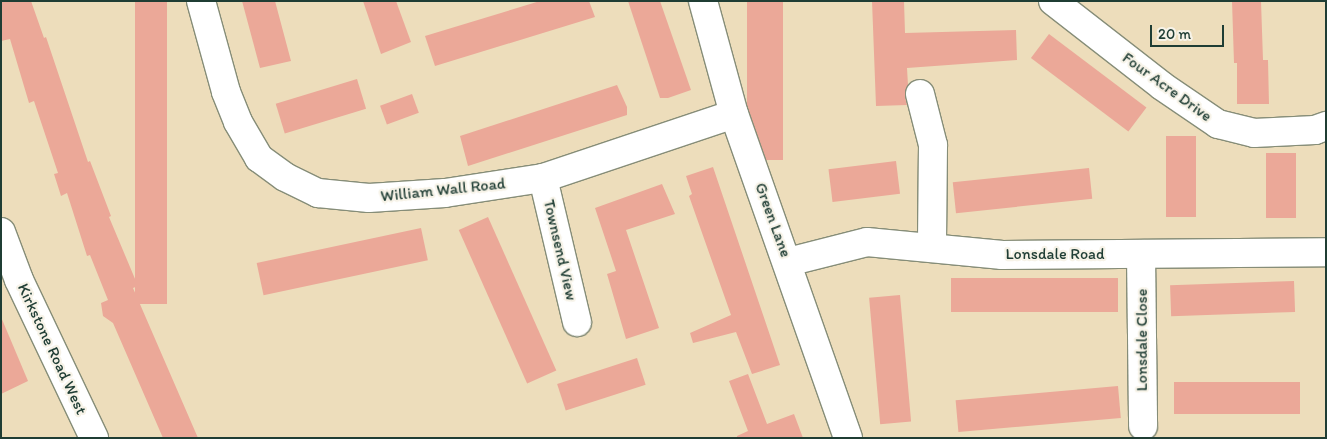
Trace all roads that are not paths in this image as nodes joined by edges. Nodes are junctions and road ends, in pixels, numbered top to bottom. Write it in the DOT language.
graph roads {
  1 [pos="201,1"];
  2 [pos="703,1"];
  3 [pos="1053,1"];
  4 [pos="920,94"];
  5 [pos="734,114"];
  6 [pos="1326,126"];
  7 [pos="543,178"];
  8 [pos="1,232"];
  9 [pos="932,248"];
  10 [pos="1326,252"];
  11 [pos="1142,254"];
  12 [pos="788,262"];
  13 [pos="577,322"];
  14 [pos="1143,426"];
  15 [pos="94,438"];
  16 [pos="848,438"];
  1 -- 7 [label="street, William Wall Road"];
  2 -- 5 [label="street, Green Lane"];
  3 -- 6 [label="street, Four Acre Drive"];
  4 -- 9 [label="street"];
  5 -- 7 [label="street, William Wall Road"];
  5 -- 12 [label="street, Green Lane"];
  7 -- 13 [label="street, Townsend View"];
  8 -- 15 [label="street, Kirkstone Road West"];
  9 -- 11 [label="street, Lonsdale Road"];
  9 -- 12 [label="street, Lonsdale Road"];
  10 -- 11 [label="street, Lonsdale Road"];
  11 -- 14 [label="street, Lonsdale Close"];
  12 -- 16 [label="street, Green Lane"];
}
